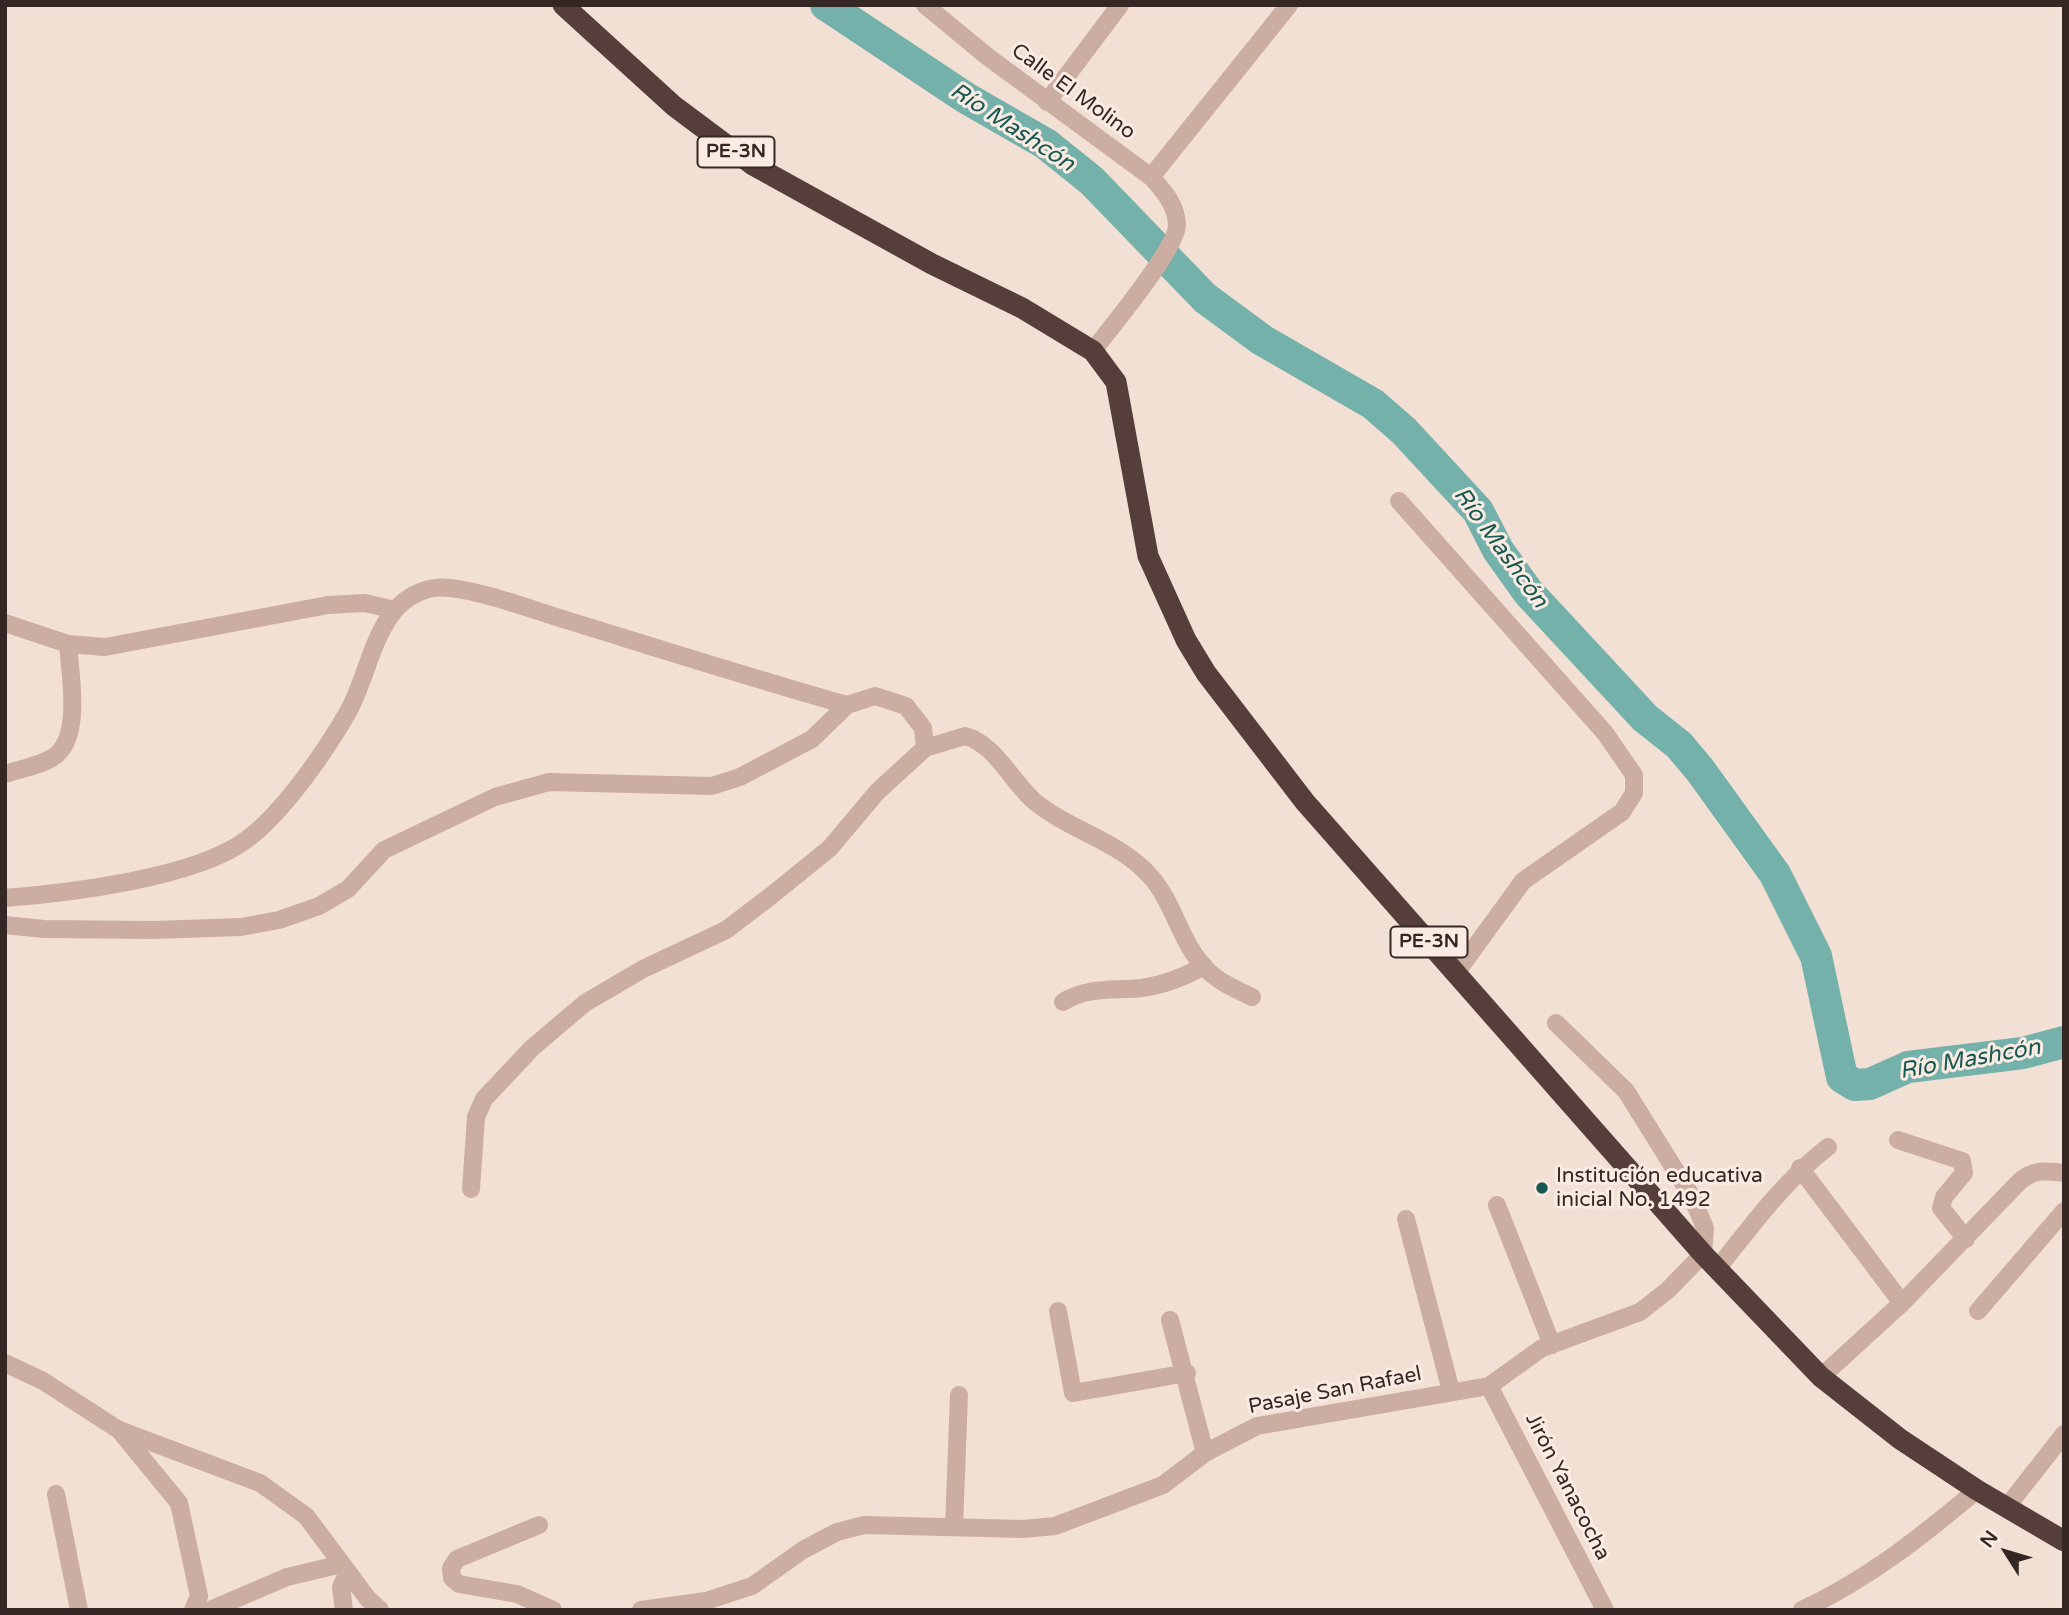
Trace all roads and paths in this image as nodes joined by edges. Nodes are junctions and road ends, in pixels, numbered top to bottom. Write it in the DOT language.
graph roads {
  1 [pos="563,5"];
  2 [pos="925,5"];
  3 [pos="1120,5"];
  4 [pos="1289,5"];
  5 [pos="1047,102"];
  6 [pos="1151,177"];
  7 [pos="1093,351"];
  8 [pos="1399,501"];
  9 [pos="395,610"];
  10 [pos="5,623"];
  11 [pos="68,644"];
  12 [pos="847,705"];
  13 [pos="925,748"];
  14 [pos="5,775"];
  15 [pos="5,898"];
  16 [pos="5,925"];
  17 [pos="1203,966"];
  18 [pos="1456,973"];
  19 [pos="1252,997"];
  20 [pos="1063,1002"];
  21 [pos="1556,1023"];
  22 [pos="1898,1140"];
  23 [pos="1828,1147"];
  24 [pos="1800,1168"];
  25 [pos="2064,1172"];
  26 [pos="471,1189"];
  27 [pos="1497,1205"];
  28 [pos="2064,1211"];
  29 [pos="1406,1219"];
  30 [pos="1966,1239"];
  31 [pos="1710,1261"];
  32 [pos="1902,1303"];
  33 [pos="1058,1311"];
  34 [pos="1978,1311"];
  35 [pos="1170,1320"];
  36 [pos="1552,1345"];
  37 [pos="5,1363"];
  38 [pos="1187,1373"];
  39 [pos="1821,1377"];
  40 [pos="1489,1386"];
  41 [pos="1451,1391"];
  42 [pos="959,1395"];
  43 [pos="119,1430"];
  44 [pos="2064,1434"];
  45 [pos="1205,1453"];
  46 [pos="1977,1490"];
  47 [pos="56,1494"];
  48 [pos="2007,1508"];
  49 [pos="539,1525"];
  50 [pos="954,1527"];
  51 [pos="2064,1541"];
  52 [pos="345,1568"];
  53 [pos="79,1610"];
  54 [pos="193,1610"];
  55 [pos="210,1610"];
  56 [pos="344,1610"];
  57 [pos="380,1610"];
  58 [pos="553,1610"];
  59 [pos="641,1610"];
  60 [pos="1605,1610"];
  61 [pos="1802,1610"];
  1 -- 7 [label="highway, PE-3N"];
  2 -- 5 [label="street, Calle El Molino"];
  3 -- 5 [label="street"];
  4 -- 6 [label="street"];
  5 -- 6 [label="street, Calle El Molino"];
  6 -- 7 [label="street, Calle El Molino"];
  7 -- 18 [label="highway, PE-3N"];
  8 -- 18 [label="street"];
  9 -- 11 [label="street"];
  9 -- 12 [label="street"];
  9 -- 15 [label="street"];
  10 -- 11 [label="street"];
  11 -- 14 [label="street"];
  12 -- 13 [label="street"];
  12 -- 16 [label="street"];
  13 -- 17 [label="street"];
  13 -- 26 [label="street"];
  17 -- 19 [label="street"];
  17 -- 20 [label="street"];
  18 -- 31 [label="highway, PE-3N"];
  21 -- 31 [label="street"];
  22 -- 30 [label="street"];
  23 -- 24 [label="street"];
  24 -- 31 [label="street"];
  24 -- 32 [label="street"];
  25 -- 30 [label="street"];
  27 -- 36 [label="street"];
  28 -- 34 [label="street"];
  29 -- 41 [label="street"];
  30 -- 32 [label="street"];
  31 -- 36 [label="street"];
  31 -- 39 [label="highway, PE-3N"];
  32 -- 39 [label="street"];
  33 -- 38 [label="street"];
  35 -- 38 [label="street"];
  36 -- 40 [label="street"];
  37 -- 43 [label="street"];
  38 -- 45 [label="street"];
  39 -- 46 [label="highway, PE-3N"];
  40 -- 41 [label="street, Pasaje San Rafael"];
  40 -- 60 [label="street, Jirón Yanacocha"];
  41 -- 45 [label="street, Pasaje San Rafael"];
  42 -- 50 [label="street"];
  43 -- 52 [label="street"];
  43 -- 54 [label="street"];
  44 -- 48 [label="street"];
  45 -- 50 [label="street, Pasaje San Rafael"];
  46 -- 48 [label="highway, PE-3N"];
  46 -- 61 [label="street"];
  47 -- 53 [label="street"];
  48 -- 51 [label="highway, PE-3N"];
  49 -- 58 [label="street"];
  50 -- 59 [label="street, Pasaje San Rafael"];
  52 -- 55 [label="street"];
  52 -- 56 [label="street"];
  52 -- 57 [label="street"];
}
